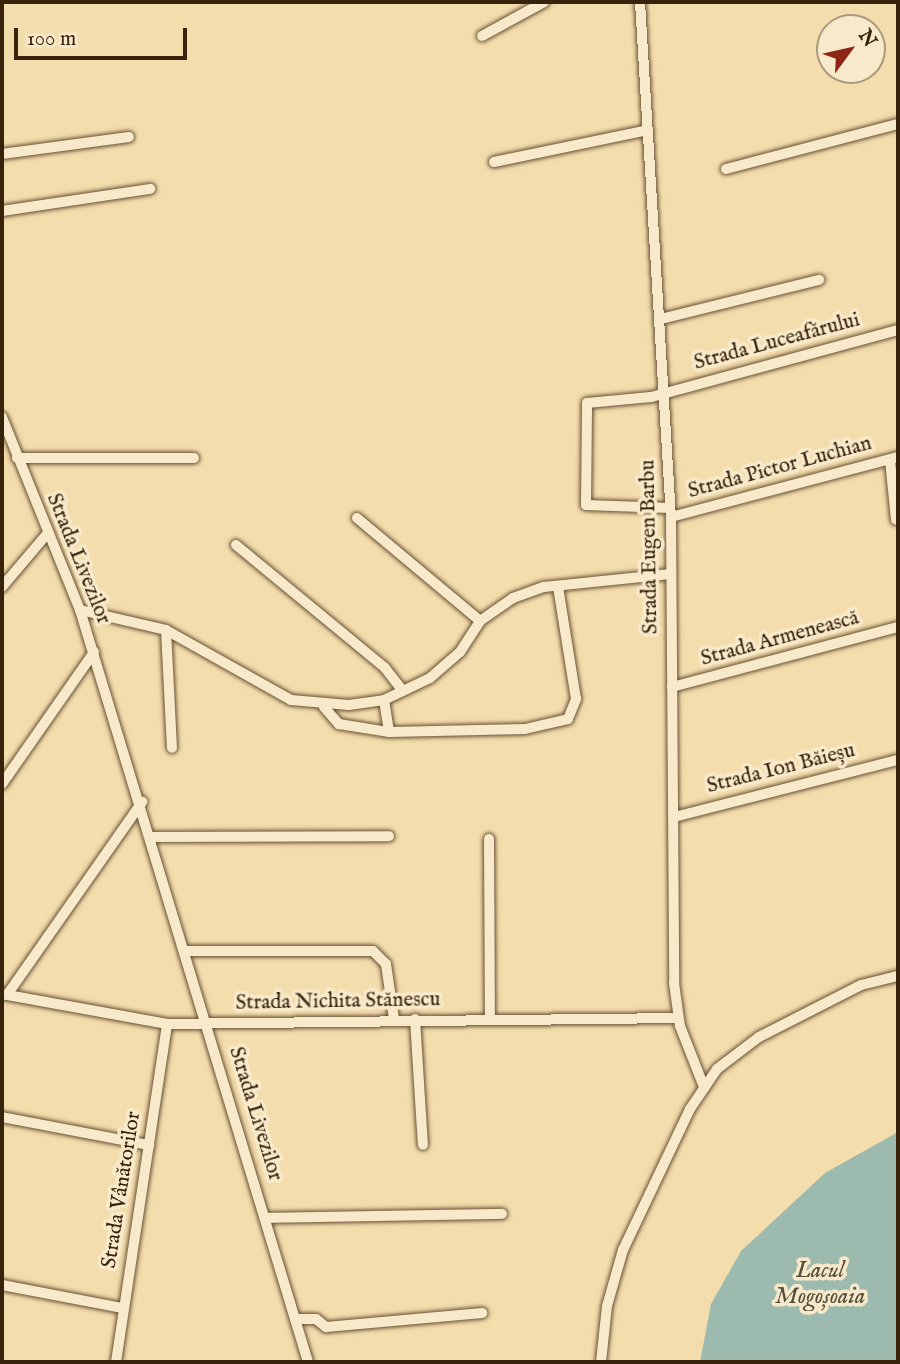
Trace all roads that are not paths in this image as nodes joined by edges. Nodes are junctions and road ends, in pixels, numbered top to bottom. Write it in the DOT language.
graph roads {
  1 [pos="544,2"];
  2 [pos="640,2"];
  3 [pos="482,36"];
  4 [pos="898,124"];
  5 [pos="648,130"];
  6 [pos="129,137"];
  7 [pos="2,153"];
  8 [pos="494,162"];
  9 [pos="726,169"];
  10 [pos="150,189"];
  11 [pos="2,211"];
  12 [pos="819,280"];
  13 [pos="660,318"];
  14 [pos="898,330"];
  15 [pos="665,392"];
  16 [pos="2,417"];
  17 [pos="17,458"];
  18 [pos="194,458"];
  19 [pos="894,458"];
  20 [pos="670,512"];
  21 [pos="357,518"];
  22 [pos="896,520"];
  23 [pos="47,534"];
  24 [pos="236,545"];
  25 [pos="670,574"];
  26 [pos="558,586"];
  27 [pos="2,587"];
  28 [pos="80,610"];
  29 [pos="480,621"];
  30 [pos="898,627"];
  31 [pos="166,630"];
  32 [pos="94,652"];
  33 [pos="672,687"];
  34 [pos="403,691"];
  35 [pos="384,700"];
  36 [pos="324,706"];
  37 [pos="389,732"];
  38 [pos="172,748"];
  39 [pos="898,760"];
  40 [pos="2,783"];
  41 [pos="142,802"];
  42 [pos="674,817"];
  43 [pos="389,836"];
  44 [pos="152,837"];
  45 [pos="489,839"];
  46 [pos="186,951"];
  47 [pos="898,976"];
  48 [pos="5,995"];
  49 [pos="415,1018"];
  50 [pos="678,1018"];
  51 [pos="394,1019"];
  52 [pos="490,1019"];
  53 [pos="167,1024"];
  54 [pos="208,1024"];
  55 [pos="704,1087"];
  56 [pos="2,1117"];
  57 [pos="149,1145"];
  58 [pos="422,1145"];
  59 [pos="502,1214"];
  60 [pos="265,1218"];
  61 [pos="2,1285"];
  62 [pos="123,1308"];
  63 [pos="482,1313"];
  64 [pos="295,1319"];
  65 [pos="116,1362"];
  66 [pos="308,1362"];
  67 [pos="601,1362"];
  1 -- 3 [label="street"];
  2 -- 5 [label="street, Strada Eugen Barbu"];
  4 -- 9 [label="street"];
  5 -- 8 [label="street"];
  5 -- 13 [label="street, Strada Eugen Barbu"];
  6 -- 7 [label="street"];
  10 -- 11 [label="street"];
  12 -- 13 [label="street"];
  13 -- 15 [label="street, Strada Eugen Barbu"];
  14 -- 15 [label="street, Strada Luceafărului"];
  15 -- 20 [label="street, Strada Eugen Barbu"];
  15 -- 20 [label="street, Strada Luceafărului"];
  16 -- 17 [label="street, Strada Livezilor"];
  17 -- 18 [label="street"];
  17 -- 23 [label="street, Strada Livezilor"];
  19 -- 20 [label="street, Strada Pictor Luchian"];
  19 -- 22 [label="street"];
  20 -- 25 [label="street, Strada Eugen Barbu"];
  21 -- 29 [label="street"];
  23 -- 27 [label="street"];
  23 -- 28 [label="street, Strada Livezilor"];
  24 -- 34 [label="street"];
  25 -- 26 [label="street"];
  25 -- 33 [label="street, Strada Eugen Barbu"];
  26 -- 29 [label="street"];
  26 -- 37 [label="street"];
  28 -- 31 [label="street"];
  28 -- 32 [label="street, Strada Livezilor"];
  29 -- 34 [label="street"];
  30 -- 33 [label="street, Strada Armenească"];
  31 -- 36 [label="street"];
  31 -- 38 [label="street"];
  32 -- 40 [label="street"];
  32 -- 41 [label="street, Strada Livezilor"];
  33 -- 42 [label="street, Strada Eugen Barbu"];
  34 -- 35 [label="street"];
  35 -- 36 [label="street"];
  35 -- 37 [label="street"];
  36 -- 37 [label="street"];
  39 -- 42 [label="street, Strada Ion Băieșu"];
  41 -- 44 [label="street, Strada Livezilor"];
  41 -- 48 [label="street"];
  42 -- 50 [label="street, Strada Eugen Barbu"];
  43 -- 44 [label="street"];
  44 -- 46 [label="street, Strada Livezilor"];
  45 -- 52 [label="street"];
  46 -- 51 [label="street"];
  46 -- 54 [label="street, Strada Livezilor"];
  47 -- 55 [label="street"];
  48 -- 53 [label="street, Strada Nichita Stănescu"];
  49 -- 51 [label="street, Strada Nichita Stănescu"];
  49 -- 52 [label="street, Strada Nichita Stănescu"];
  49 -- 58 [label="street"];
  50 -- 52 [label="street, Strada Nichita Stănescu"];
  50 -- 55 [label="street, Strada Eugen Barbu"];
  51 -- 54 [label="street, Strada Nichita Stănescu"];
  53 -- 54 [label="street, Strada Nichita Stănescu"];
  53 -- 57 [label="street, Strada Vânătorilor"];
  54 -- 60 [label="street, Strada Livezilor"];
  55 -- 67 [label="street"];
  56 -- 57 [label="street"];
  57 -- 62 [label="street, Strada Vânătorilor"];
  59 -- 60 [label="street"];
  60 -- 64 [label="street, Strada Livezilor"];
  61 -- 62 [label="street"];
  62 -- 65 [label="street, Strada Vânătorilor"];
  63 -- 64 [label="street"];
  64 -- 66 [label="street, Strada Livezilor"];
}
